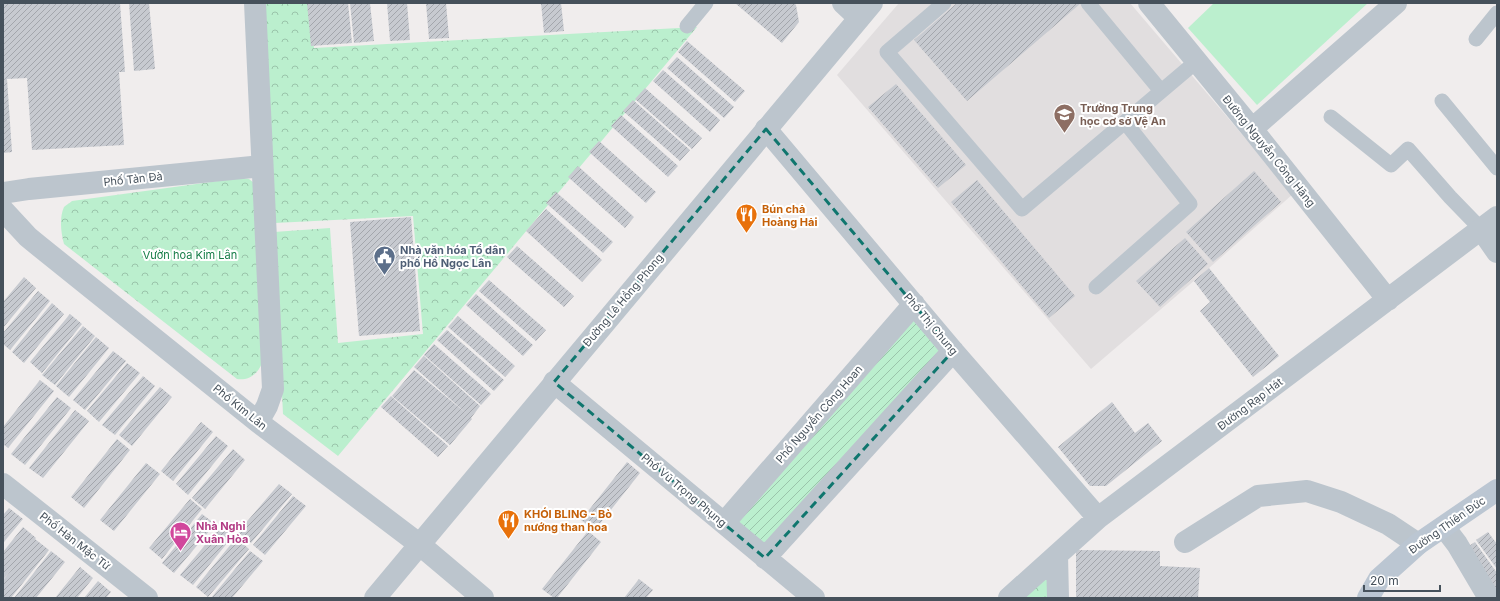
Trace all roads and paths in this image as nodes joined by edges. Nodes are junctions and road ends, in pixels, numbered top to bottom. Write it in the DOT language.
graph roads {
  1 [pos="256,3"];
  2 [pos="706,3"];
  3 [pos="843,3"];
  4 [pos="944,3"];
  5 [pos="1088,3"];
  6 [pos="1149,3"];
  7 [pos="1396,3"];
  8 [pos="865,10"];
  9 [pos="1497,13"];
  10 [pos="687,26"];
  11 [pos="1476,39"];
  12 [pos="1197,61"];
  13 [pos="1162,91"];
  14 [pos="1442,101"];
  15 [pos="1331,117"];
  16 [pos="1125,122"];
  17 [pos="766,129"];
  18 [pos="1252,129"];
  19 [pos="262,166"];
  20 [pos="1497,168"];
  21 [pos="3,193"];
  22 [pos="3,210"];
  23 [pos="1489,223"];
  24 [pos="1497,252"];
  25 [pos="1096,287"];
  26 [pos="1388,300"];
  27 [pos="914,304"];
  28 [pos="953,351"];
  29 [pos="554,382"];
  30 [pos="258,422"];
  31 [pos="3,484"];
  32 [pos="1497,490"];
  33 [pos="1098,518"];
  34 [pos="724,524"];
  35 [pos="1444,527"];
  36 [pos="1184,542"];
  37 [pos="419,544"];
  38 [pos="1418,544"];
  39 [pos="1057,555"];
  40 [pos="765,558"];
  41 [pos="147,598"];
  42 [pos="375,598"];
  43 [pos="483,598"];
  44 [pos="814,598"];
  45 [pos="1008,598"];
  46 [pos="1058,598"];
  47 [pos="1368,598"];
  48 [pos="1489,598"];
  1 -- 19 [label="street"];
  2 -- 10 [label="lane"];
  3 -- 8 [label="street"];
  4 -- 16 [label="lane"];
  5 -- 13 [label="lane"];
  6 -- 12 [label="street, Đường Nguyễn Công Hãng"];
  7 -- 18 [label="street"];
  8 -- 17 [label="street, Đường Lê Hồng Phong"];
  9 -- 11 [label="lane"];
  12 -- 13 [label="lane"];
  12 -- 18 [label="street, Đường Nguyễn Công Hãng"];
  13 -- 16 [label="lane"];
  14 -- 20 [label="lane"];
  15 -- 23 [label="lane"];
  16 -- 25 [label="lane"];
  17 -- 27 [label="street, Phố Thị Chung"];
  17 -- 29 [label="street, Đường Lê Hồng Phong"];
  18 -- 26 [label="street, Đường Nguyễn Công Hãng"];
  19 -- 21 [label="street, Phố Tản Đà"];
  19 -- 30 [label="street"];
  22 -- 30 [label="street, Phố Kim Lân"];
  23 -- 24 [label="street"];
  23 -- 26 [label="street, Đường Rạp Hát"];
  26 -- 33 [label="street, Đường Rạp Hát"];
  27 -- 28 [label="street, Phố Thị Chung"];
  27 -- 34 [label="street, Phố Nguyễn Công Hoan"];
  28 -- 33 [label="street, Phố Thị Chung"];
  28 -- 40 [label="street"];
  29 -- 34 [label="street, Phố Vũ Trọng Phụng"];
  29 -- 37 [label="street, Đường Lê Hồng Phong"];
  30 -- 37 [label="street, Phố Kim Lân"];
  31 -- 41 [label="street, Phố Hàn Mặc Tử"];
  32 -- 35 [label="main road, Đường Thiên Đức"];
  33 -- 39 [label="street, Đường Rạp Hát"];
  34 -- 40 [label="street, Phố Vũ Trọng Phụng"];
  35 -- 38 [label="main road, Đường Thiên Đức"];
  35 -- 48 [label="street"];
  36 -- 38 [label="street"];
  37 -- 42 [label="street, Đường Lê Hồng Phong"];
  37 -- 43 [label="street, Phố Kim Lân"];
  38 -- 47 [label="main road, Đường Thiên Đức"];
  39 -- 45 [label="street, Đường Rạp Hát"];
  39 -- 46 [label="street"];
  40 -- 44 [label="street, Phố Vũ Trọng Phụng"];
}
